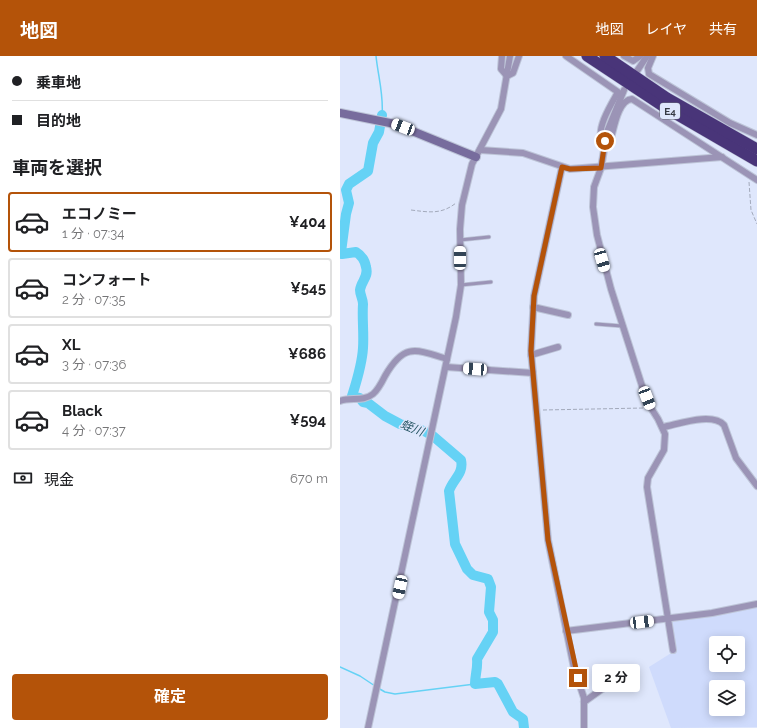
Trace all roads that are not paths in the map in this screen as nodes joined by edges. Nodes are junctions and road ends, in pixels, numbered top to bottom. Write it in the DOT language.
graph roads {
  1 [pos="502,56"];
  2 [pos="510,56"];
  3 [pos="519,56"];
  4 [pos="566,56"];
  5 [pos="587,56"];
  6 [pos="605,56"];
  7 [pos="624,56"];
  8 [pos="640,56"];
  9 [pos="647,56"];
  10 [pos="653,56"];
  11 [pos="638,71"];
  12 [pos="507,76"];
  13 [pos="624,90"];
  14 [pos="340,113"];
  15 [pos="756,132"];
  16 [pos="605,141"];
  17 [pos="757,149"];
  18 [pos="478,153"];
  19 [pos="722,157"];
  20 [pos="757,161"];
  21 [pos="562,167"];
  22 [pos="601,168"];
  23 [pos="757,180"];
  24 [pos="489,237"];
  25 [pos="460,240"];
  26 [pos="491,282"];
  27 [pos="461,285"];
  28 [pos="533,308"];
  29 [pos="568,314"];
  30 [pos="596,324"];
  31 [pos="622,326"];
  32 [pos="558,347"];
  33 [pos="531,355"];
  34 [pos="448,359"];
  35 [pos="446,368"];
  36 [pos="533,373"];
  37 [pos="340,401"];
  38 [pos="662,427"];
  39 [pos="757,486"];
  40 [pos="757,604"];
  41 [pos="668,619"];
  42 [pos="566,631"];
  43 [pos="673,650"];
  44 [pos="621,682"];
  45 [pos="584,702"];
  46 [pos="368,728"];
  47 [pos="584,728"];
  1 -- 12 [label="street"];
  2 -- 12 [label="street"];
  3 -- 12 [label="street"];
  4 -- 16 [label="street"];
  5 -- 20 [label="highway, E4"];
  6 -- 17 [label="highway, E4"];
  7 -- 8 [label="street"];
  9 -- 11 [label="street"];
  10 -- 15 [label="street"];
  12 -- 18 [label="street"];
  13 -- 16 [label="street"];
  14 -- 18 [label="street"];
  16 -- 19 [label="street"];
  16 -- 22 [label="street"];
  18 -- 21 [label="street"];
  18 -- 25 [label="street"];
  19 -- 22 [label="street"];
  19 -- 23 [label="street"];
  21 -- 22 [label="street"];
  21 -- 28 [label="street"];
  22 -- 31 [label="street"];
  24 -- 25 [label="lane"];
  25 -- 27 [label="street"];
  26 -- 27 [label="lane"];
  27 -- 34 [label="street"];
  28 -- 29 [label="street"];
  28 -- 33 [label="street"];
  30 -- 31 [label="lane"];
  31 -- 38 [label="street"];
  32 -- 33 [label="street"];
  33 -- 36 [label="street"];
  34 -- 35 [label="street"];
  34 -- 37 [label="street"];
  35 -- 36 [label="street"];
  35 -- 46 [label="street"];
  36 -- 42 [label="street"];
  38 -- 39 [label="street"];
  38 -- 41 [label="street"];
  40 -- 41 [label="street"];
  41 -- 42 [label="street"];
  41 -- 43 [label="street"];
  42 -- 45 [label="street"];
  44 -- 45 [label="street"];
  45 -- 47 [label="street"];
}
